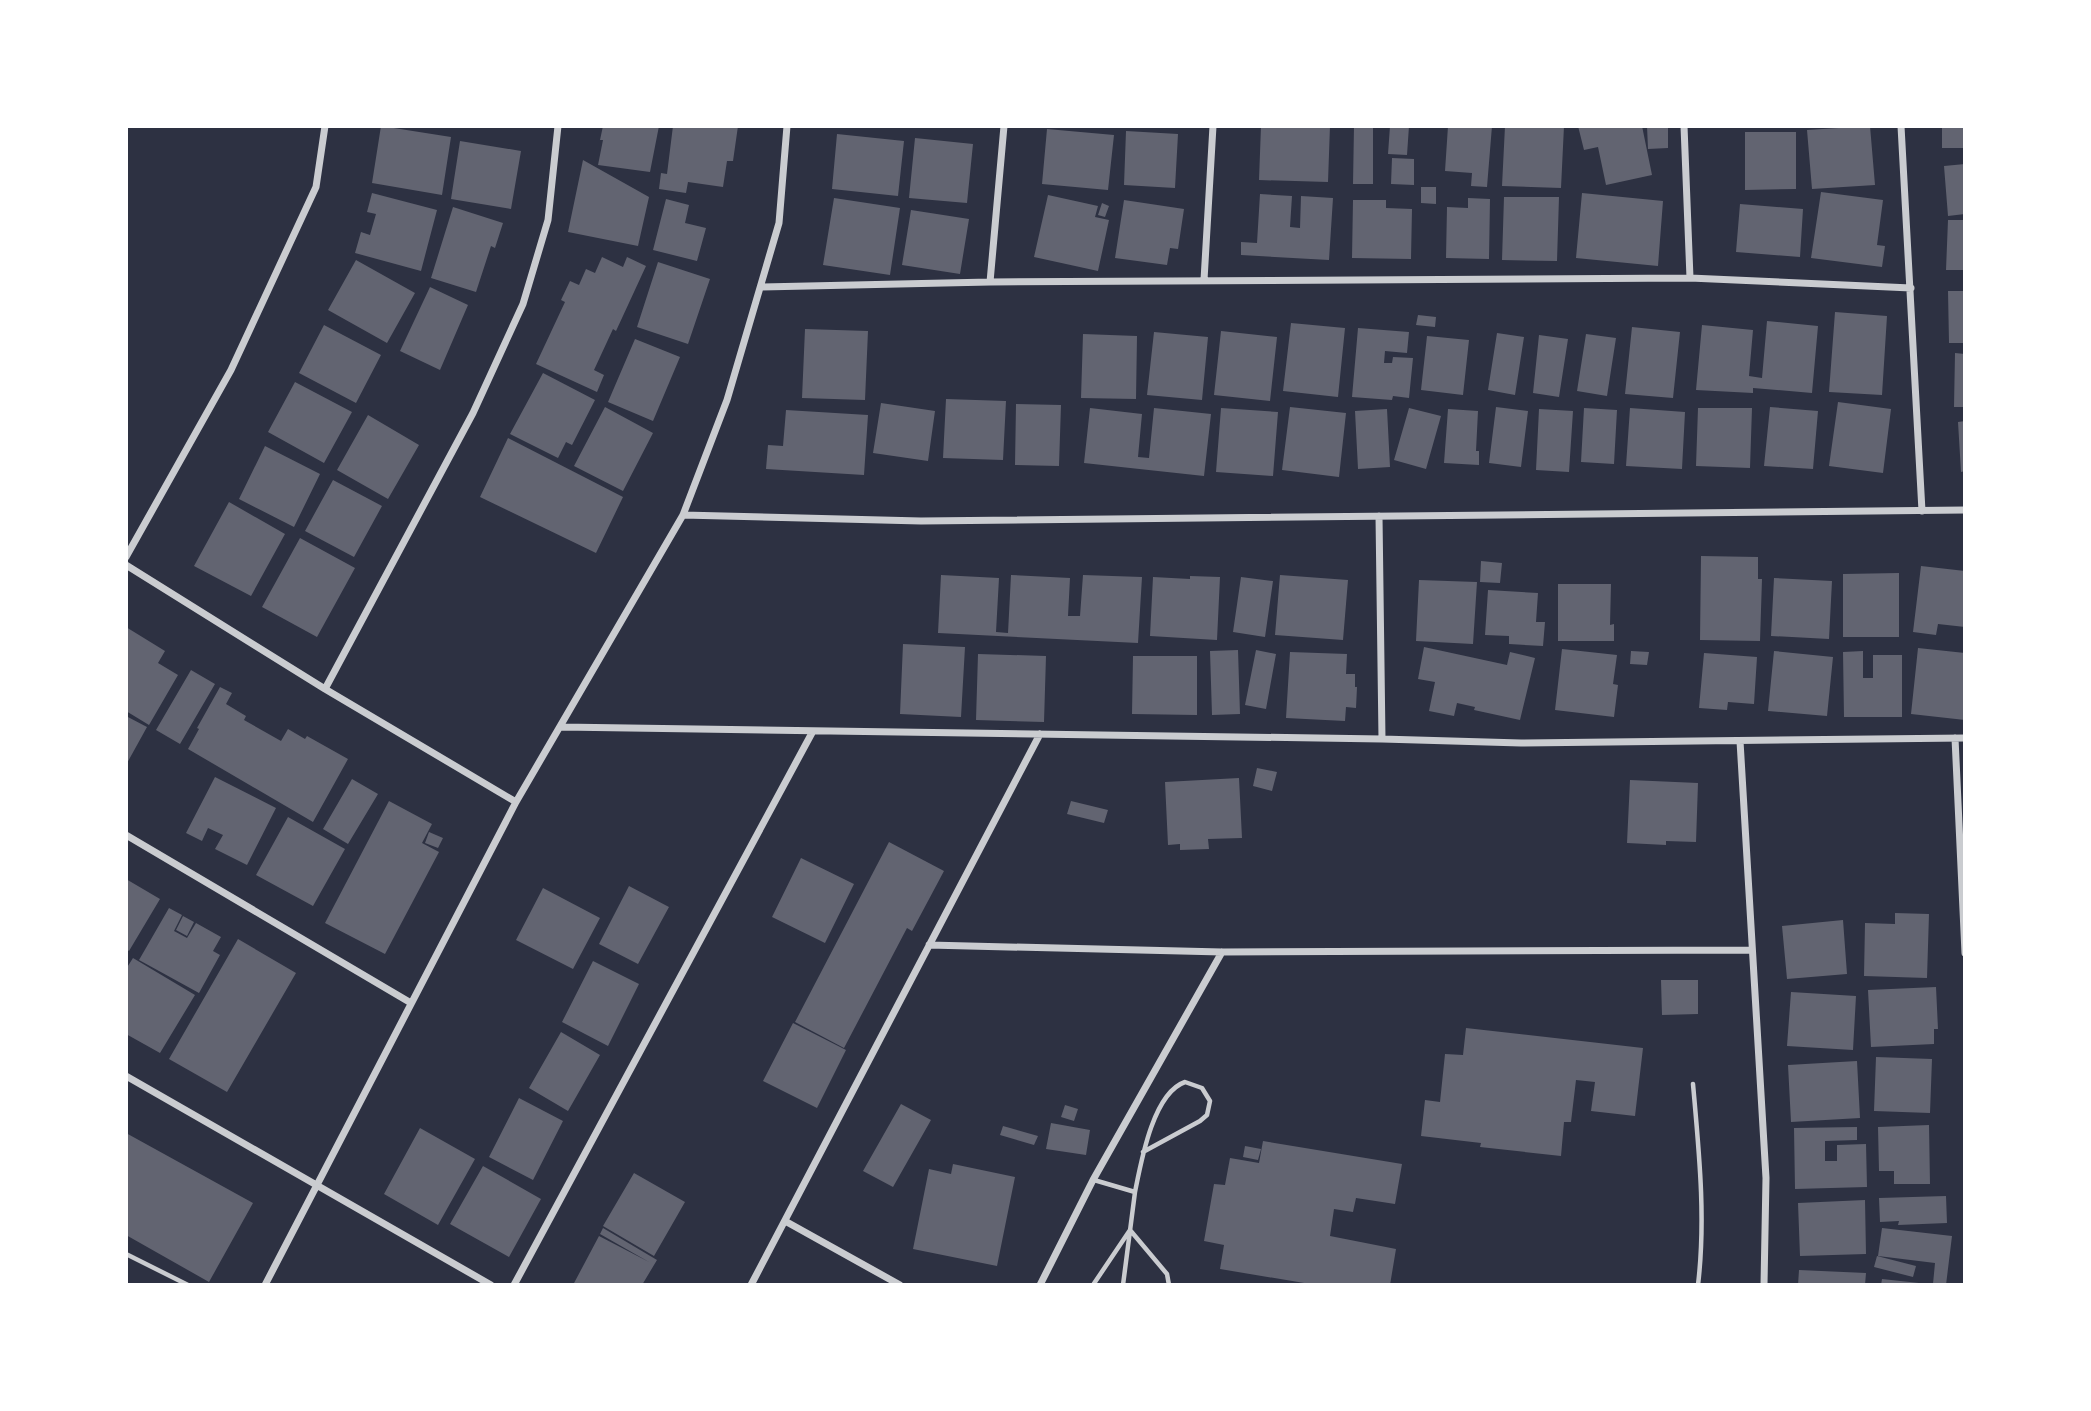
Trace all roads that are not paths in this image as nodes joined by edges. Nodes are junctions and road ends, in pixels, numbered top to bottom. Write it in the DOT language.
graph roads {
  1 [pos="325,126"];
  2 [pos="558,126"];
  3 [pos="787,126"];
  4 [pos="1004,126"];
  5 [pos="1213,126"];
  6 [pos="1684,126"];
  7 [pos="1901,126"];
  8 [pos="1690,278"];
  9 [pos="1204,280"];
  10 [pos="990,282"];
  11 [pos="762,287"];
  12 [pos="1911,288"];
  13 [pos="1965,510"];
  14 [pos="1923,511"];
  15 [pos="683,515"];
  16 [pos="1379,516"];
  17 [pos="126,557"];
  18 [pos="126,565"];
  19 [pos="325,689"];
  20 [pos="561,727"];
  21 [pos="813,731"];
  22 [pos="1040,734"];
  23 [pos="1955,738"];
  24 [pos="1965,738"];
  25 [pos="1382,739"];
  26 [pos="1740,741"];
  27 [pos="516,802"];
  28 [pos="126,835"];
  29 [pos="929,945"];
  30 [pos="1752,950"];
  31 [pos="1222,952"];
  32 [pos="1965,953"];
  33 [pos="411,1003"];
  34 [pos="126,1076"];
  35 [pos="1693,1084"];
  36 [pos="1143,1152"];
  37 [pos="1093,1180"];
  38 [pos="317,1185"];
  39 [pos="1135,1192"];
  40 [pos="785,1221"];
  41 [pos="1130,1230"];
  42 [pos="126,1254"];
  43 [pos="188,1285"];
  44 [pos="265,1285"];
  45 [pos="491,1285"];
  46 [pos="514,1285"];
  47 [pos="751,1285"];
  48 [pos="900,1285"];
  49 [pos="1040,1285"];
  50 [pos="1093,1285"];
  51 [pos="1123,1285"];
  52 [pos="1169,1285"];
  53 [pos="1698,1285"];
  54 [pos="1765,1285"];
  1 -- 17 [label="street"];
  2 -- 19 [label="street"];
  3 -- 11 [label="street"];
  4 -- 10 [label="street"];
  5 -- 9 [label="street"];
  6 -- 8 [label="street"];
  7 -- 12 [label="street"];
  8 -- 9 [label="street"];
  8 -- 12 [label="street"];
  9 -- 10 [label="street"];
  10 -- 11 [label="street"];
  11 -- 15 [label="street"];
  12 -- 14 [label="street"];
  13 -- 14 [label="street"];
  14 -- 16 [label="street"];
  15 -- 16 [label="street"];
  15 -- 20 [label="street"];
  16 -- 25 [label="street"];
  18 -- 19 [label="street"];
  19 -- 27 [label="street"];
  20 -- 21 [label="street"];
  20 -- 27 [label="street"];
  21 -- 22 [label="street"];
  21 -- 46 [label="street"];
  22 -- 25 [label="street"];
  22 -- 29 [label="street"];
  23 -- 24 [label="street"];
  23 -- 26 [label="street"];
  23 -- 32 [label="street"];
  25 -- 26 [label="street"];
  26 -- 30 [label="street"];
  27 -- 33 [label="street"];
  28 -- 33 [label="street"];
  29 -- 31 [label="street"];
  29 -- 40 [label="street"];
  30 -- 31 [label="street"];
  30 -- 54 [label="street"];
  31 -- 37 [label="street"];
  33 -- 38 [label="street"];
  34 -- 38 [label="street"];
  35 -- 53 [label="lane"];
  36 -- 36 [label="lane"];
  36 -- 39 [label="lane"];
  37 -- 39 [label="lane"];
  37 -- 49 [label="street"];
  38 -- 44 [label="street"];
  38 -- 45 [label="street"];
  39 -- 41 [label="lane"];
  40 -- 47 [label="street"];
  40 -- 48 [label="street"];
  41 -- 50 [label="lane"];
  41 -- 51 [label="lane"];
  41 -- 52 [label="lane"];
  42 -- 43 [label="lane"];
}
